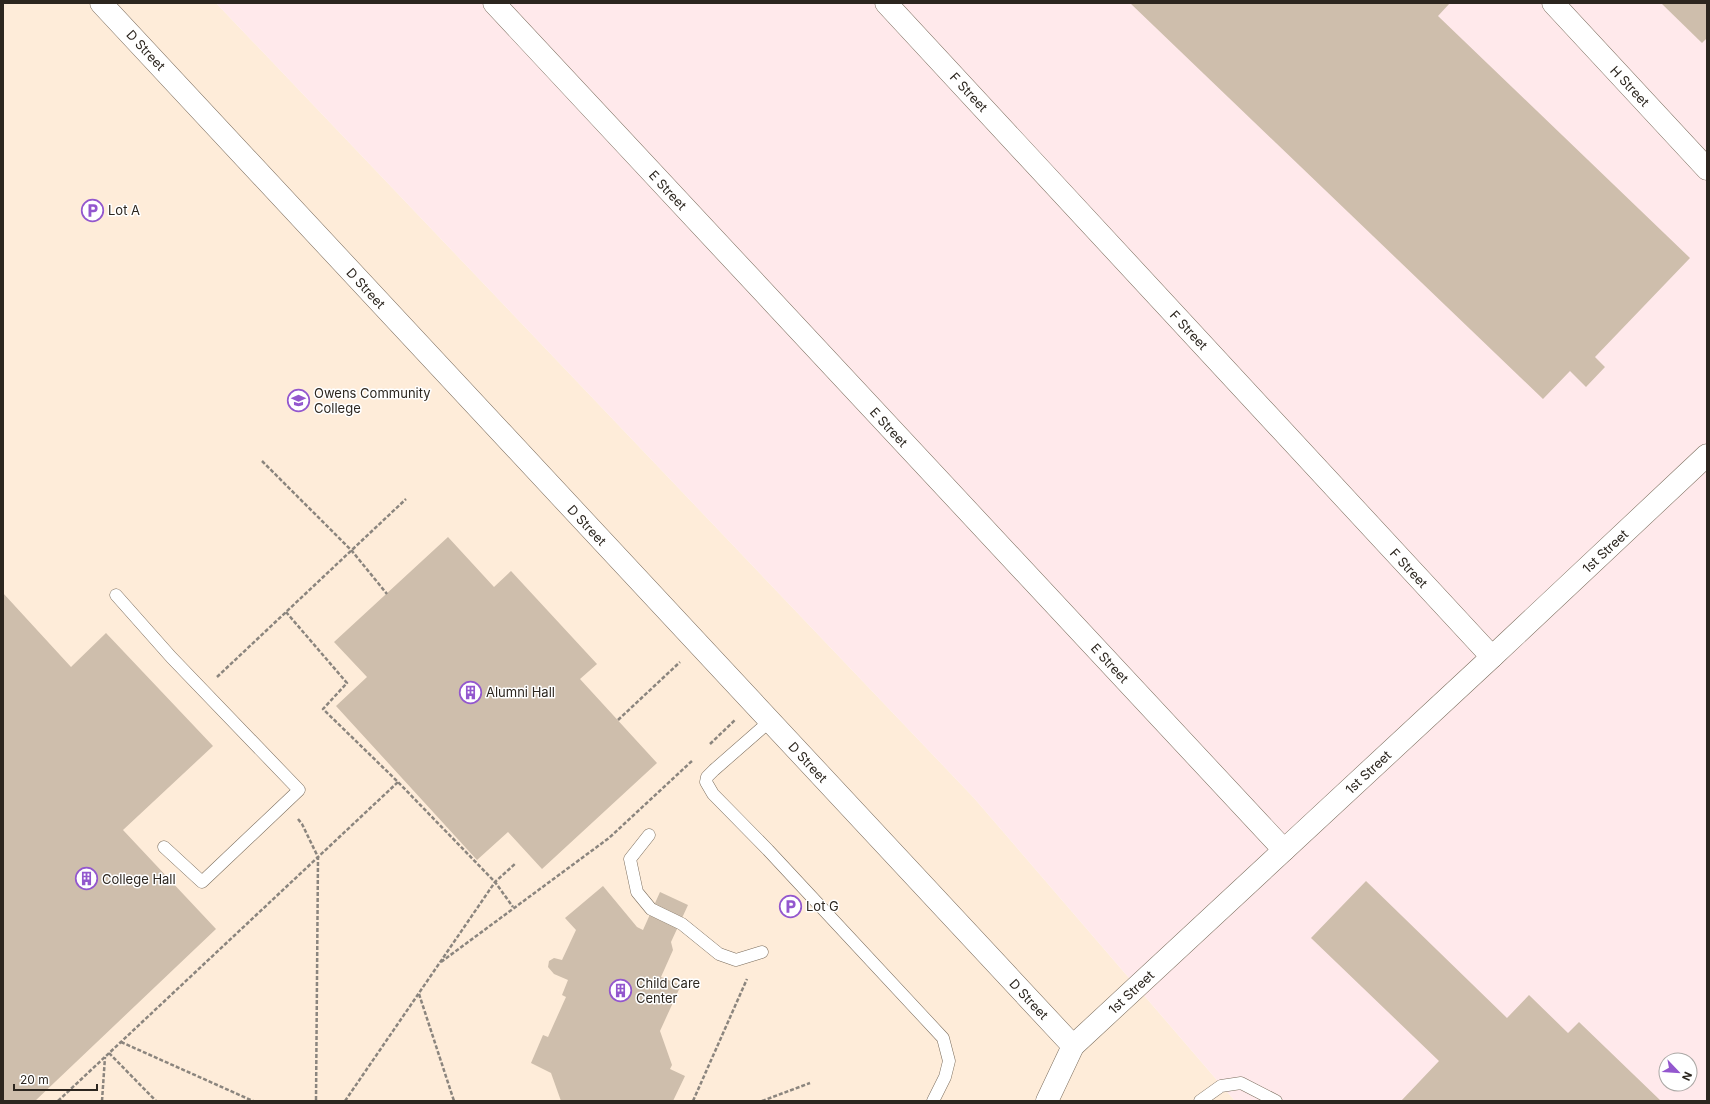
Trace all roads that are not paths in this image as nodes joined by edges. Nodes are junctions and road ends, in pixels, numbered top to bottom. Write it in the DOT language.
graph roads {
  1 [pos="101,3"];
  2 [pos="494,3"];
  3 [pos="886,3"];
  4 [pos="1553,3"];
  5 [pos="1707,169"];
  6 [pos="1707,455"];
  7 [pos="116,595"];
  8 [pos="1492,657"];
  9 [pos="770,721"];
  10 [pos="650,835"];
  11 [pos="164,847"];
  12 [pos="1284,850"];
  13 [pos="762,952"];
  14 [pos="1073,1046"];
  15 [pos="934,1101"];
  16 [pos="1047,1101"];
  17 [pos="1200,1101"];
  18 [pos="1276,1101"];
  1 -- 9 [label="street, D Street"];
  2 -- 12 [label="street, E Street"];
  3 -- 8 [label="street, F Street"];
  4 -- 5 [label="street, H Street"];
  6 -- 8 [label="street, 1st Street"];
  7 -- 11 [label="lane"];
  8 -- 12 [label="street, 1st Street"];
  9 -- 14 [label="street, D Street"];
  9 -- 15 [label="lane"];
  10 -- 13 [label="lane"];
  12 -- 14 [label="street, 1st Street"];
  14 -- 16 [label="street, 1st Street"];
  17 -- 18 [label="lane"];
}
